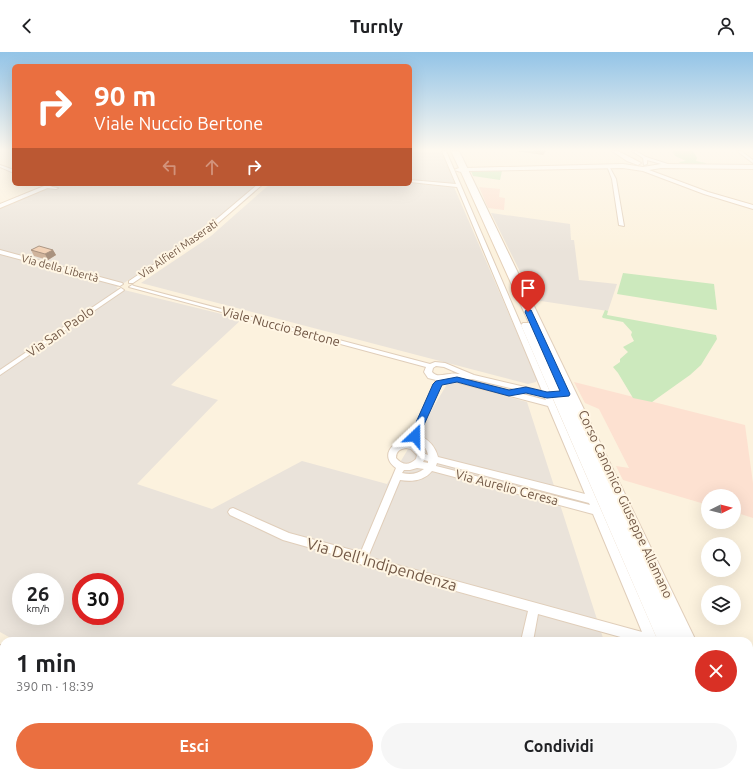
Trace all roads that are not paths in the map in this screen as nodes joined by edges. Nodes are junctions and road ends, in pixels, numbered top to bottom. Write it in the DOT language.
graph roads {
  1 [pos="448,185"];
  2 [pos="468,185"];
  3 [pos="468,185"];
  4 [pos="615,185"];
  5 [pos="685,185"];
  6 [pos="44,186"];
  7 [pos="259,186"];
  8 [pos="459,186"];
  9 [pos="611,204"];
  10 [pos="0,205"];
  11 [pos="618,205"];
  12 [pos="753,207"];
  13 [pos="622,225"];
  14 [pos="0,252"];
  15 [pos="132,284"];
  16 [pos="120,287"];
  17 [pos="430,366"];
  18 [pos="0,373"];
  19 [pos="452,375"];
  20 [pos="438,381"];
  21 [pos="526,390"];
  22 [pos="509,393"];
  23 [pos="559,396"];
  24 [pos="415,436"];
  25 [pos="411,446"];
  26 [pos="419,460"];
  27 [pos="433,464"];
  28 [pos="401,466"];
  29 [pos="397,476"];
  30 [pos="592,500"];
  31 [pos="597,511"];
  32 [pos="233,512"];
  33 [pos="362,560"];
  34 [pos="534,607"];
  35 [pos="528,637"];
  36 [pos="641,637"];
  37 [pos="651,637"];
  38 [pos="664,637"];
  39 [pos="678,637"];
  40 [pos="688,637"];
  1 -- 8 [label="street"];
  2 -- 23 [label="main road, Corso Canonico Giuseppe Allamano"];
  3 -- 23 [label="street, Corso Canonico Giuseppe Allamano"];
  4 -- 11 [label="street"];
  5 -- 12 [label="main road"];
  6 -- 10 [label="main road"];
  7 -- 15 [label="street, Via Alfieri Maserati"];
  8 -- 23 [label="street, Corso Canonico Giuseppe Allamano"];
  9 -- 11 [label="street"];
  11 -- 13 [label="street"];
  14 -- 16 [label="street, Via della Libertà"];
  15 -- 16 [label="street"];
  15 -- 17 [label="street, Viale Nuccio Bertone"];
  16 -- 18 [label="street, Via San Paolo"];
  17 -- 19 [label="street, Viale Nuccio Bertone"];
  17 -- 20 [label="street"];
  19 -- 20 [label="street"];
  19 -- 21 [label="street, Viale Nuccio Bertone"];
  19 -- 22 [label="street, Viale Nuccio Bertone"];
  20 -- 24 [label="street"];
  21 -- 22 [label="street, Viale Nuccio Bertone"];
  21 -- 23 [label="street, Viale Nuccio Bertone"];
  22 -- 23 [label="street, Viale Nuccio Bertone"];
  23 -- 30 [label="street, Corso Canonico Giuseppe Allamano"];
  23 -- 38 [label="main road, Corso Canonico Giuseppe Allamano"];
  23 -- 39 [label="main road, Corso Canonico Giuseppe Allamano"];
  23 -- 40 [label="street, Corso Canonico Giuseppe Allamano"];
  24 -- 25 [label="street"];
  24 -- 27 [label="street"];
  25 -- 26 [label="street"];
  25 -- 28 [label="street"];
  26 -- 27 [label="street, Via Aurelio Ceresa"];
  26 -- 28 [label="street"];
  27 -- 29 [label="street"];
  27 -- 30 [label="street, Via Aurelio Ceresa"];
  27 -- 31 [label="street, Via Aurelio Ceresa"];
  28 -- 29 [label="street"];
  29 -- 33 [label="street"];
  30 -- 31 [label="street, Corso Canonico Giuseppe Allamano"];
  31 -- 37 [label="street, Corso Canonico Giuseppe Allamano"];
  32 -- 33 [label="street, Via Dell'Indipendenza"];
  33 -- 34 [label="street, Via Dell'Indipendenza"];
  34 -- 35 [label="street"];
  34 -- 36 [label="street, Via Dell'Indipendenza"];
}
